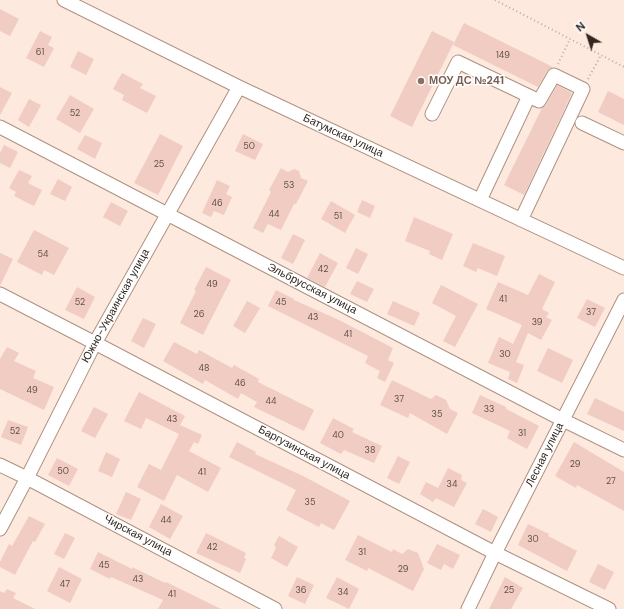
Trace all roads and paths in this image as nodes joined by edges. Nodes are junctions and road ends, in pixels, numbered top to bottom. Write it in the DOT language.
graph roads {
  1 [pos="64,0"];
  2 [pos="495,0"];
  3 [pos="570,39"];
  4 [pos="601,55"];
  5 [pos="624,67"];
  6 [pos="554,75"];
  7 [pos="239,87"];
  8 [pos="583,89"];
  9 [pos="529,96"];
  10 [pos="432,114"];
  11 [pos="582,123"];
  12 [pos="0,127"];
  13 [pos="624,143"];
  14 [pos="480,200"];
  15 [pos="167,214"];
  16 [pos="521,220"];
  17 [pos="624,268"];
  18 [pos="0,294"];
  19 [pos="624,300"];
  20 [pos="95,343"];
  21 [pos="563,420"];
  22 [pos="624,450"];
  23 [pos="0,465"];
  24 [pos="27,478"];
  25 [pos="0,529"];
  26 [pos="495,553"];
  27 [pos="275,609"];
  28 [pos="468,609"];
  29 [pos="609,609"];
  1 -- 7 [label="street, Батумская улица"];
  2 -- 3 [label="path"];
  3 -- 4 [label="path"];
  3 -- 6 [label="path"];
  4 -- 5 [label="path"];
  4 -- 8 [label="path"];
  6 -- 8 [label="street"];
  6 -- 9 [label="street"];
  7 -- 14 [label="street, Батумская улица"];
  7 -- 15 [label="street, Южно-Украинская улица"];
  8 -- 16 [label="street"];
  9 -- 10 [label="street"];
  9 -- 14 [label="street"];
  11 -- 13 [label="street"];
  12 -- 15 [label="street, Эльбрусская улица"];
  14 -- 16 [label="street, Батумская улица"];
  15 -- 20 [label="street, Южно-Украинская улица"];
  15 -- 21 [label="street, Эльбрусская улица"];
  16 -- 17 [label="street, Батумская улица"];
  18 -- 20 [label="street, Баргузинская улица"];
  19 -- 21 [label="street, Лесная улица"];
  20 -- 24 [label="street, Южно-Украинская улица"];
  20 -- 26 [label="street, Баргузинская улица"];
  21 -- 22 [label="street, Эльбрусская улица"];
  21 -- 26 [label="street, Лесная улица"];
  23 -- 24 [label="street, Чирская улица"];
  24 -- 25 [label="street, Южно-Украинская улица"];
  24 -- 27 [label="street, Чирская улица"];
  26 -- 28 [label="street, Лесная улица"];
  26 -- 29 [label="street, Баргузинская улица"];
}
